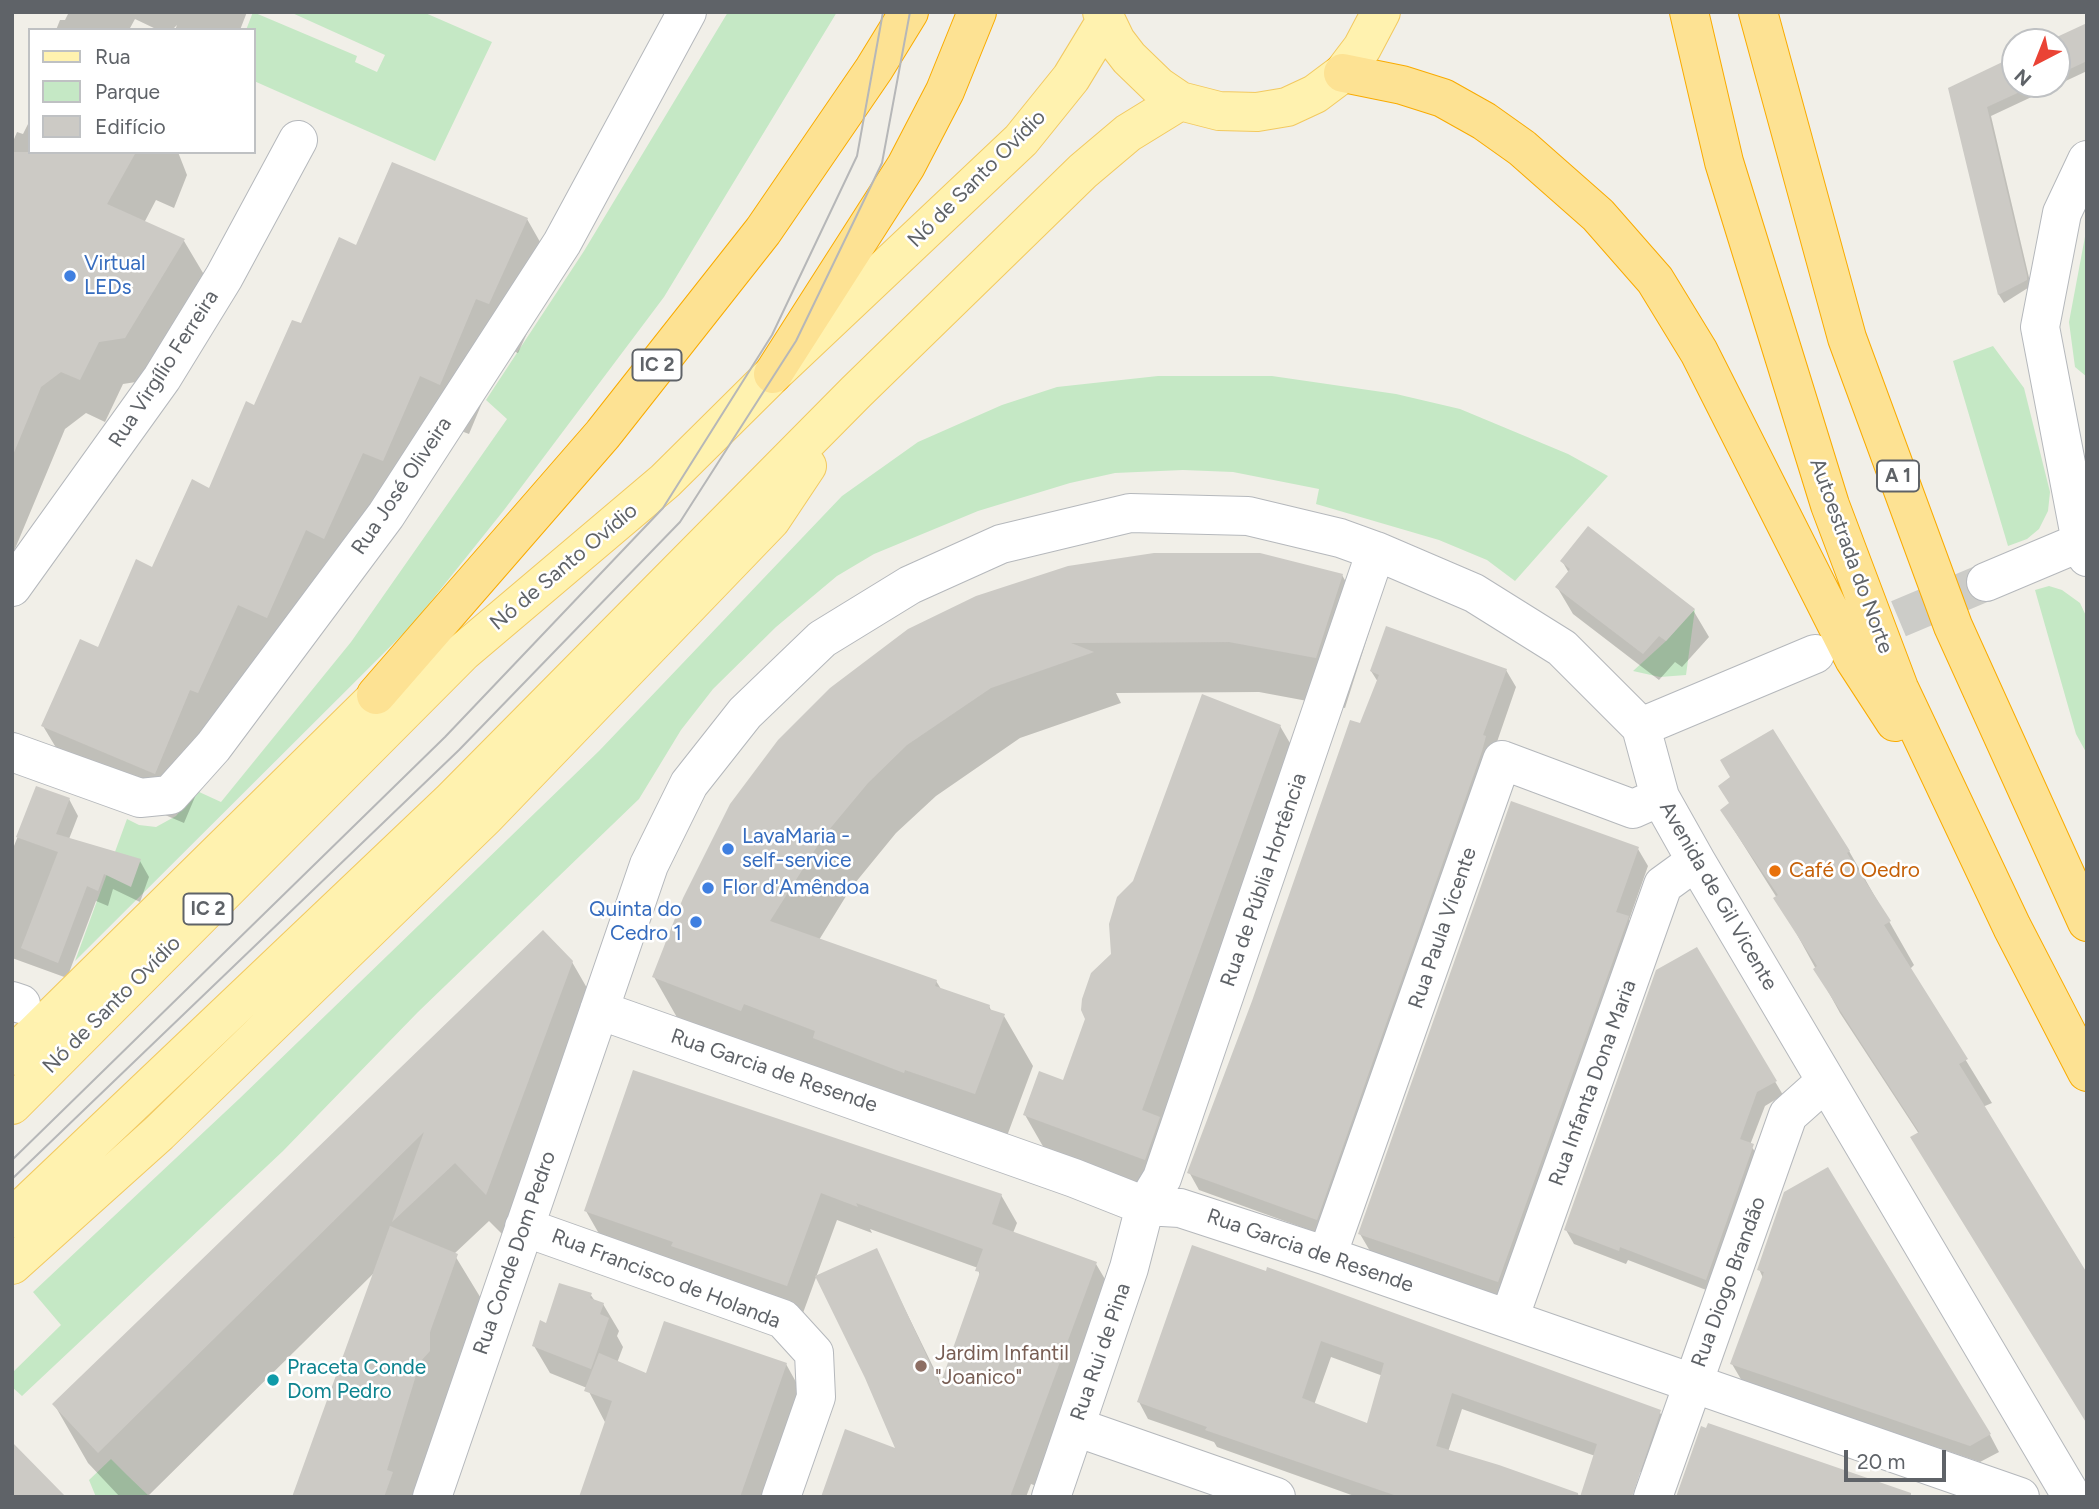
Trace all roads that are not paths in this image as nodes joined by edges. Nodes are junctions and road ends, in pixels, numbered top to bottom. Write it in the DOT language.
graph roads {
  1 [pos="688,12"];
  2 [pos="909,12"];
  3 [pos="977,12"];
  4 [pos="1381,12"];
  5 [pos="1689,12"];
  6 [pos="1758,12"];
  7 [pos="1104,17"];
  8 [pos="1343,73"];
  9 [pos="1180,101"];
  10 [pos="298,139"];
  11 [pos="2087,160"];
  12 [pos="773,374"];
  13 [pos="856,392"];
  14 [pos="665,481"];
  15 [pos="2078,482"];
  16 [pos="2084,550"];
  17 [pos="1376,551"];
  18 [pos="1986,582"];
  19 [pos="12,587"];
  20 [pos="1815,654"];
  21 [pos="376,695"];
  22 [pos="1641,727"];
  23 [pos="12,752"];
  24 [pos="1660,797"];
  25 [pos="1962,823"];
  26 [pos="1696,861"];
  27 [pos="2087,922"];
  28 [pos="599,1010"];
  29 [pos="12,1056"];
  30 [pos="2087,1072"];
  31 [pos="1825,1082"];
  32 [pos="12,1105"];
  33 [pos="1145,1206"];
  34 [pos="12,1218"];
  35 [pos="524,1227"];
  36 [pos="1327,1256"];
  37 [pos="12,1265"];
  38 [pos="1509,1319"];
  39 [pos="1693,1382"];
  40 [pos="1076,1427"];
  41 [pos="2068,1496"];
  42 [pos="432,1497"];
  43 [pos="781,1497"];
  44 [pos="1051,1497"];
  45 [pos="1276,1497"];
  46 [pos="1653,1497"];
  47 [pos="2020,1497"];
  1 -- 23 [label="street, Rua José Oliveira"];
  2 -- 21 [label="highway, IC 2"];
  3 -- 12 [label="highway, IC 2"];
  4 -- 8 [label="main road"];
  5 -- 25 [label="highway, Autoestrada do Norte"];
  6 -- 27 [label="highway, A 1"];
  7 -- 9 [label="main road"];
  7 -- 12 [label="main road, Nó de Santo Ovídio"];
  8 -- 9 [label="main road"];
  8 -- 25 [label="highway"];
  9 -- 13 [label="main road"];
  10 -- 19 [label="street, Rua Virgílio Ferreira"];
  11 -- 15 [label="street"];
  12 -- 14 [label="main road, Nó de Santo Ovídio / IC 2"];
  13 -- 34 [label="main road"];
  13 -- 37 [label="main road"];
  14 -- 21 [label="main road, IC 2"];
  14 -- 32 [label="main road, Nó de Santo Ovídio / IC 2"];
  15 -- 16 [label="street"];
  16 -- 18 [label="street"];
  17 -- 22 [label="street, Avenida de Gil Vicente"];
  17 -- 28 [label="street, Avenida de Gil Vicente"];
  17 -- 33 [label="street, Rua de Públia Hortência"];
  20 -- 22 [label="street"];
  21 -- 29 [label="main road, IC 2"];
  22 -- 24 [label="street, Avenida de Gil Vicente"];
  24 -- 26 [label="street, Avenida de Gil Vicente"];
  24 -- 36 [label="street, Rua Paula Vicente"];
  25 -- 30 [label="highway, Autoestrada do Norte"];
  26 -- 31 [label="street, Avenida de Gil Vicente"];
  26 -- 38 [label="street, Rua Infanta Dona Maria"];
  28 -- 33 [label="street, Rua Garcia de Resende"];
  28 -- 35 [label="street, Rua Conde Dom Pedro"];
  31 -- 39 [label="street, Rua Diogo Brandão"];
  31 -- 41 [label="street, Avenida de Gil Vicente"];
  33 -- 36 [label="street, Rua Garcia de Resende"];
  33 -- 40 [label="street, Rua Rui de Pina"];
  35 -- 42 [label="street, Rua Conde Dom Pedro"];
  35 -- 43 [label="street, Rua Francisco de Holanda"];
  36 -- 38 [label="street, Rua Garcia de Resende"];
  38 -- 39 [label="street, Rua Garcia de Resende"];
  39 -- 46 [label="street, Rua Diogo Brandão"];
  39 -- 47 [label="street, Rua Garcia de Resende"];
  40 -- 44 [label="street, Rua Rui de Pina"];
  40 -- 45 [label="street"];
}
